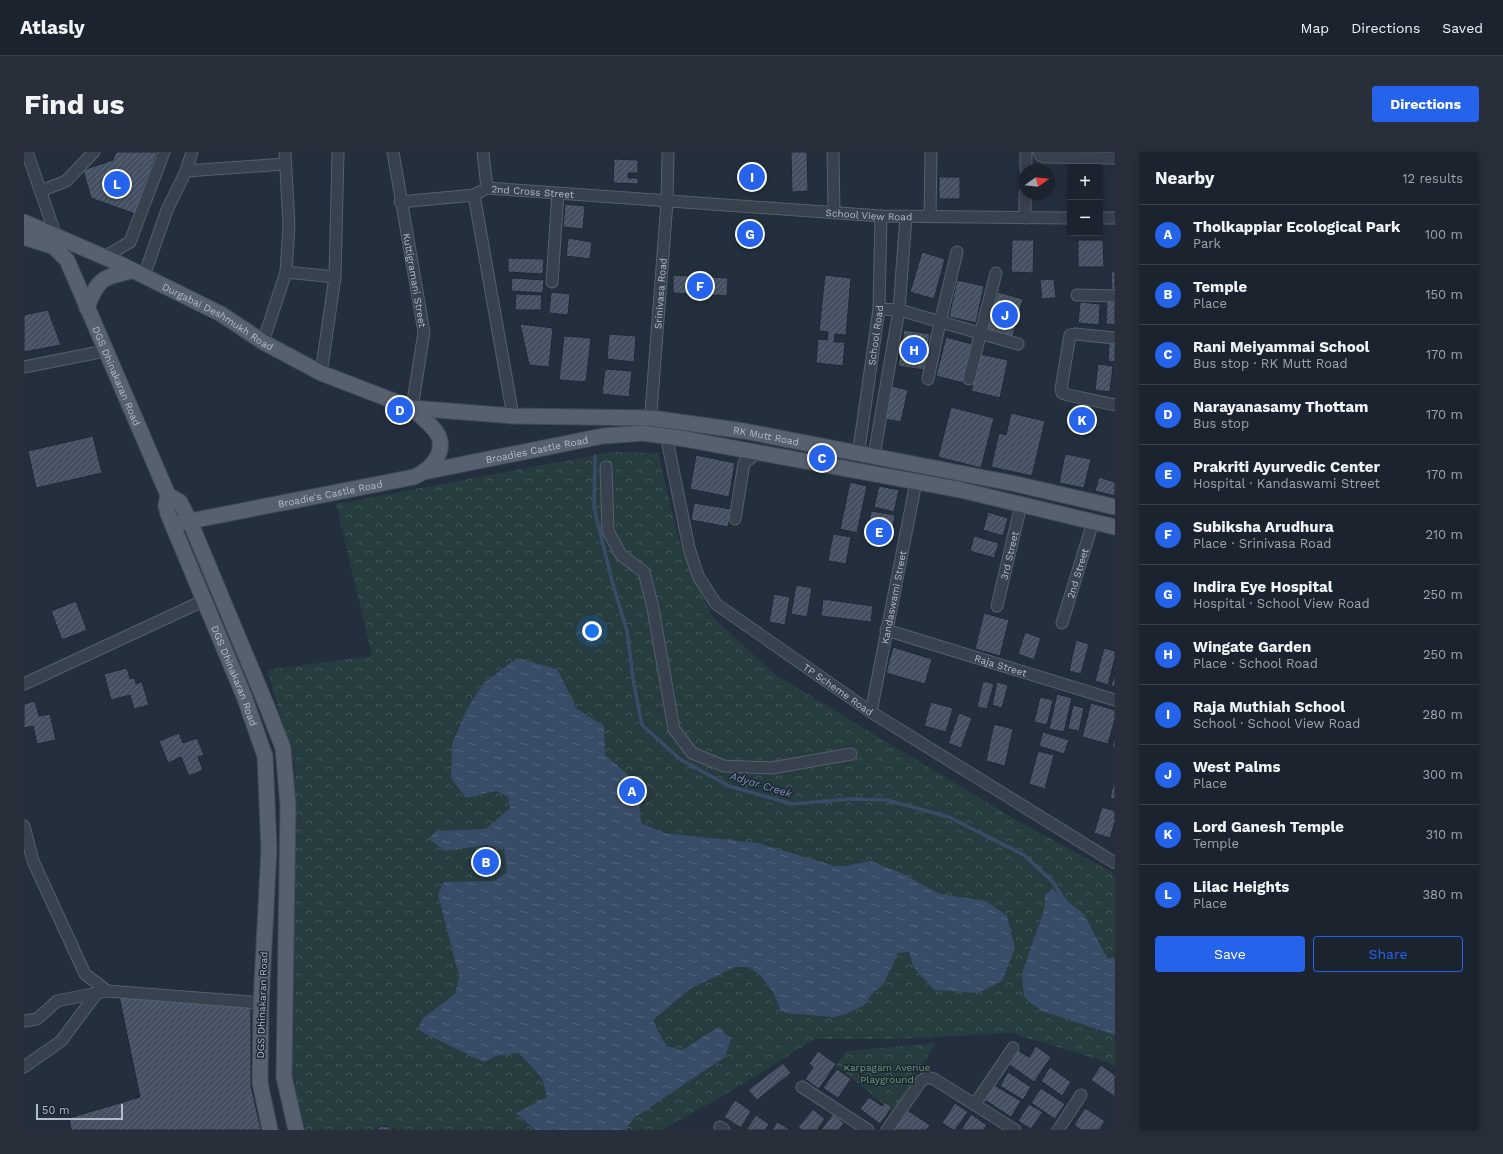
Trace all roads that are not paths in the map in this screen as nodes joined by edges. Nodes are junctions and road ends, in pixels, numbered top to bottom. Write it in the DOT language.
graph roads {
  1 [pos="94,152"];
  2 [pos="164,152"];
  3 [pos="192,152"];
  4 [pos="285,152"];
  5 [pos="338,152"];
  6 [pos="393,152"];
  7 [pos="483,152"];
  8 [pos="668,152"];
  9 [pos="833,152"];
  10 [pos="931,152"];
  11 [pos="1026,152"];
  12 [pos="1039,152"];
  13 [pos="28,154"];
  14 [pos="1090,155"];
  15 [pos="1115,158"];
  16 [pos="285,164"];
  17 [pos="1026,164"];
  18 [pos="24,168"];
  19 [pos="186,171"];
  20 [pos="487,188"];
  21 [pos="40,191"];
  22 [pos="558,193"];
  23 [pos="474,195"];
  24 [pos="1025,200"];
  25 [pos="400,202"];
  26 [pos="667,202"];
  27 [pos="834,213"];
  28 [pos="881,216"];
  29 [pos="906,216"];
  30 [pos="930,216"];
  31 [pos="1025,218"];
  32 [pos="1067,218"];
  33 [pos="1103,218"];
  34 [pos="1115,218"];
  35 [pos="24,222"];
  36 [pos="56,236"];
  37 [pos="24,237"];
  38 [pos="957,252"];
  39 [pos="104,257"];
  40 [pos="286,272"];
  41 [pos="138,273"];
  42 [pos="996,273"];
  43 [pos="335,277"];
  44 [pos="552,282"];
  45 [pos="1077,295"];
  46 [pos="1115,296"];
  47 [pos="88,308"];
  48 [pos="879,309"];
  49 [pos="899,310"];
  50 [pos="940,322"];
  51 [pos="980,333"];
  52 [pos="1115,338"];
  53 [pos="263,342"];
  54 [pos="1018,344"];
  55 [pos="105,351"];
  56 [pos="24,367"];
  57 [pos="321,373"];
  58 [pos="928,379"];
  59 [pos="969,380"];
  60 [pos="1115,405"];
  61 [pos="412,408"];
  62 [pos="513,416"];
  63 [pos="651,418"];
  64 [pos="650,434"];
  65 [pos="666,435"];
  66 [pos="759,452"];
  67 [pos="858,453"];
  68 [pos="874,456"];
  69 [pos="606,467"];
  70 [pos="856,470"];
  71 [pos="424,472"];
  72 [pos="916,482"];
  73 [pos="168,496"];
  74 [pos="1021,505"];
  75 [pos="1115,507"];
  76 [pos="735,519"];
  77 [pos="189,521"];
  78 [pos="1093,522"];
  79 [pos="173,524"];
  80 [pos="1115,527"];
  81 [pos="205,600"];
  82 [pos="997,606"];
  83 [pos="1062,623"];
  84 [pos="886,630"];
  85 [pos="24,684"];
  86 [pos="1115,700"];
  87 [pos="871,712"];
  88 [pos="851,754"];
  89 [pos="24,826"];
  90 [pos="1115,863"];
  91 [pos="102,992"];
  92 [pos="261,1003"];
  93 [pos="24,1021"];
  94 [pos="1013,1048"];
  95 [pos="24,1067"];
  96 [pos="802,1087"];
  97 [pos="1081,1095"];
  98 [pos="975,1104"];
  99 [pos="270,1130"];
  100 [pos="296,1130"];
  101 [pos="868,1130"];
  102 [pos="887,1130"];
  103 [pos="1015,1130"];
  104 [pos="1058,1130"];
  1 -- 21 [label="street"];
  2 -- 39 [label="street"];
  3 -- 19 [label="street"];
  4 -- 16 [label="street"];
  5 -- 43 [label="street"];
  6 -- 25 [label="street, Kuttigramani Street"];
  7 -- 20 [label="street"];
  8 -- 26 [label="street, Srinivasa Road"];
  9 -- 27 [label="street"];
  10 -- 30 [label="street"];
  11 -- 17 [label="street"];
  12 -- 14 [label="street"];
  13 -- 18 [label="street"];
  13 -- 21 [label="street"];
  14 -- 15 [label="street"];
  16 -- 19 [label="street"];
  16 -- 40 [label="street"];
  19 -- 41 [label="street"];
  20 -- 22 [label="street, 2nd Cross Street"];
  20 -- 23 [label="street, 2nd Cross Street"];
  21 -- 36 [label="street"];
  22 -- 26 [label="street, 2nd Cross Street"];
  22 -- 44 [label="street"];
  23 -- 25 [label="street, 2nd Cross Street"];
  23 -- 62 [label="street"];
  24 -- 31 [label="street"];
  25 -- 61 [label="street, Kuttigramani Street"];
  26 -- 27 [label="street, School View Road"];
  26 -- 63 [label="street, Srinivasa Road"];
  27 -- 28 [label="street, School View Road"];
  28 -- 29 [label="street, School View Road"];
  28 -- 48 [label="street, School Road"];
  29 -- 30 [label="street, School View Road"];
  29 -- 49 [label="street"];
  30 -- 31 [label="street, School View Road"];
  31 -- 32 [label="street, School View Road"];
  33 -- 34 [label="street"];
  35 -- 36 [label="main road, Durgabai Deshmukh Road"];
  36 -- 39 [label="main road, Durgabai Deshmukh Road"];
  37 -- 47 [label="main road"];
  38 -- 50 [label="street"];
  39 -- 41 [label="main road, Durgabai Deshmukh Road"];
  40 -- 43 [label="street"];
  40 -- 53 [label="street"];
  41 -- 47 [label="main road"];
  41 -- 53 [label="main road, Durgabai Deshmukh Road"];
  42 -- 51 [label="street"];
  43 -- 57 [label="street"];
  45 -- 46 [label="street"];
  47 -- 55 [label="main road, DGS Dhinakaran Road"];
  48 -- 49 [label="street"];
  48 -- 67 [label="street, School Road"];
  49 -- 50 [label="street"];
  49 -- 68 [label="street"];
  50 -- 51 [label="street"];
  50 -- 58 [label="street"];
  51 -- 54 [label="street"];
  51 -- 59 [label="street"];
  52 -- 60 [label="street"];
  53 -- 57 [label="main road, Durgabai Deshmukh Road"];
  55 -- 56 [label="street"];
  55 -- 73 [label="main road, DGS Dhinakaran Road"];
  57 -- 61 [label="main road, Durgabai Deshmukh Road"];
  61 -- 62 [label="main road, RK Mutt Road"];
  61 -- 71 [label="main road"];
  62 -- 63 [label="main road, RK Mutt Road"];
  63 -- 64 [label="street, Srinivasa Road"];
  63 -- 67 [label="main road, RK Mutt Road"];
  64 -- 65 [label="main road, RK Mutt Road"];
  64 -- 71 [label="main road, Broadies Castle Road"];
  65 -- 66 [label="main road, RK Mutt Road"];
  65 -- 87 [label="street, TP Scheme Road"];
  66 -- 70 [label="main road, RK Mutt Road"];
  66 -- 76 [label="street"];
  67 -- 68 [label="main road, RK Mutt Road"];
  67 -- 70 [label="street, School Road"];
  68 -- 75 [label="main road, RK Mutt Road"];
  69 -- 88 [label="street"];
  70 -- 72 [label="main road, RK Mutt Road"];
  71 -- 77 [label="main road, Broadie's Castle Road"];
  72 -- 74 [label="main road, RK Mutt Road"];
  72 -- 84 [label="street, Kandaswami Street"];
  73 -- 77 [label="main road"];
  73 -- 79 [label="main road, DGS Dhinakaran Road"];
  74 -- 78 [label="main road, RK Mutt Road"];
  74 -- 82 [label="street, 3rd Street"];
  77 -- 79 [label="main road, Broadie's Castle Road"];
  77 -- 100 [label="main road, DGS Dhinakaran Road"];
  78 -- 80 [label="main road, RK Mutt Road"];
  78 -- 83 [label="street, 2nd Street"];
  79 -- 81 [label="main road, DGS Dhinakaran Road"];
  81 -- 85 [label="street"];
  81 -- 92 [label="main road, DGS Dhinakaran Road"];
  84 -- 86 [label="street, Raja Street"];
  84 -- 87 [label="street, Kandaswami Street"];
  87 -- 90 [label="street, TP Scheme Road"];
  89 -- 91 [label="street"];
  91 -- 92 [label="street"];
  91 -- 93 [label="street"];
  91 -- 95 [label="street"];
  92 -- 99 [label="main road, DGS Dhinakaran Road"];
  94 -- 98 [label="street"];
  96 -- 101 [label="street"];
  97 -- 104 [label="street"];
  98 -- 102 [label="street"];
  98 -- 103 [label="street"];
}
